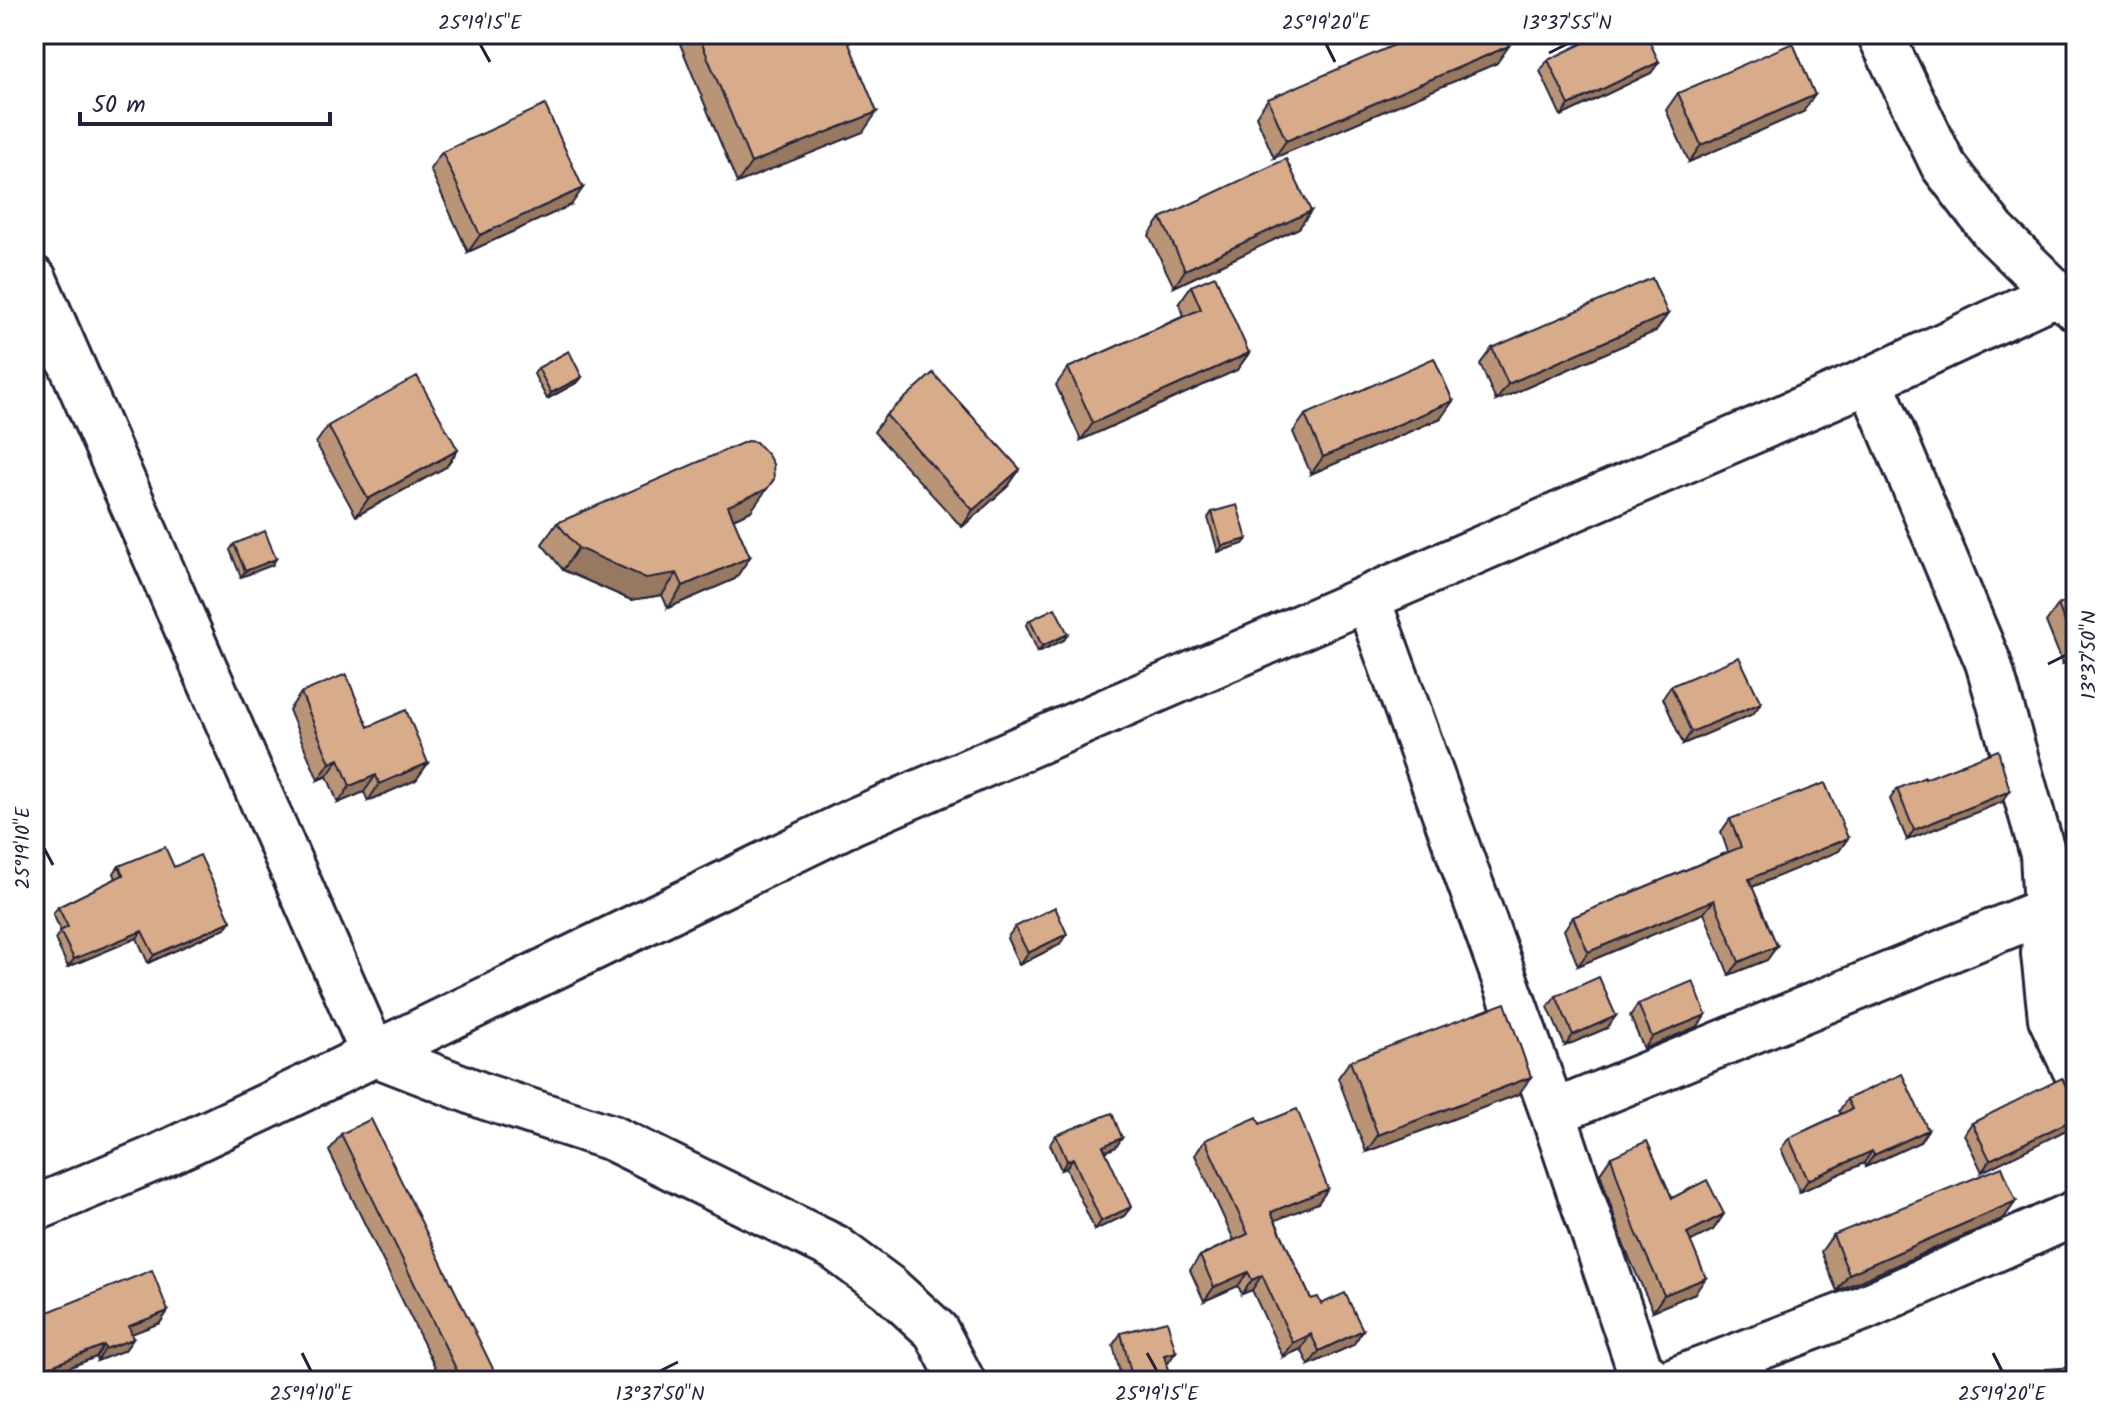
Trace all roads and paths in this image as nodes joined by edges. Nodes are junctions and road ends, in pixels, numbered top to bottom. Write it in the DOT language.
graph roads {
  1 [pos="1880,34"];
  2 [pos="34,279"];
  3 [pos="2066,301"];
  4 [pos="1870,380"];
  5 [pos="1368,600"];
  6 [pos="2046,910"];
  7 [pos="373,1053"];
  8 [pos="2076,1071"];
  9 [pos="1553,1113"];
  10 [pos="34,1209"];
  11 [pos="2076,1213"];
  12 [pos="962,1381"];
  13 [pos="1653,1381"];
  14 [pos="1672,1381"];
  1 -- 3 [label="street"];
  2 -- 7 [label="street"];
  3 -- 4 [label="street"];
  4 -- 5 [label="street"];
  4 -- 6 [label="street"];
  5 -- 7 [label="street"];
  5 -- 9 [label="street"];
  6 -- 8 [label="street"];
  6 -- 9 [label="street"];
  7 -- 10 [label="street"];
  7 -- 12 [label="street"];
  9 -- 13 [label="street"];
  11 -- 14 [label="street"];
}
